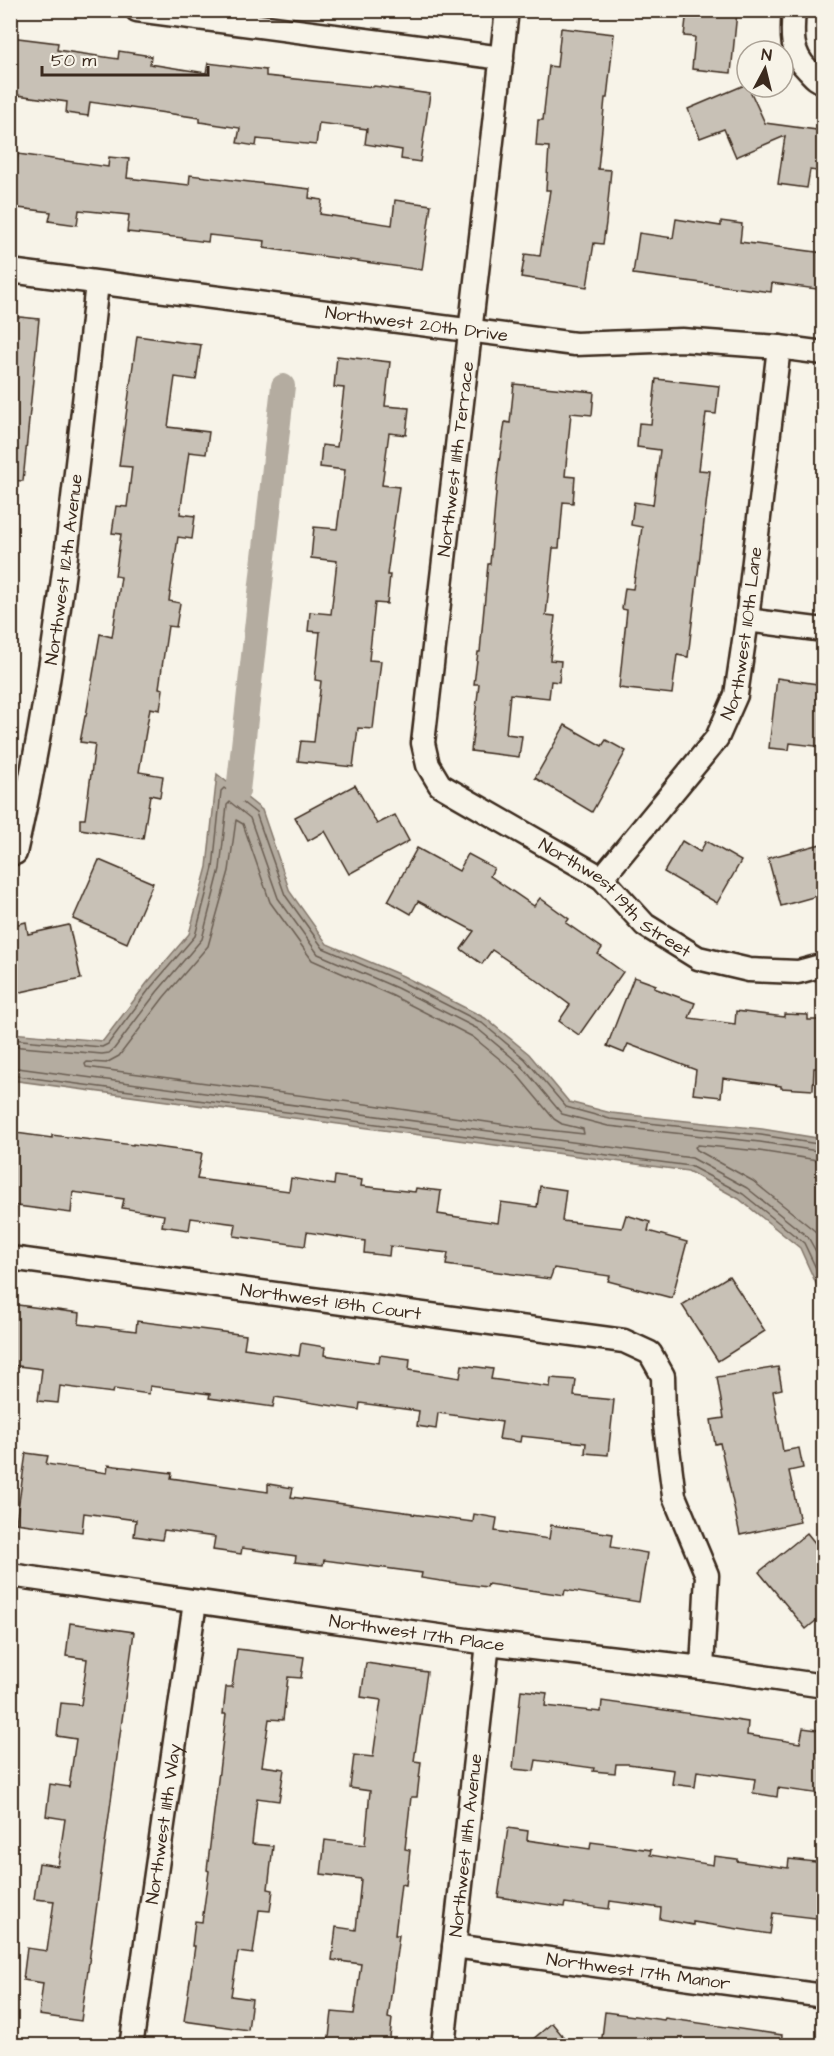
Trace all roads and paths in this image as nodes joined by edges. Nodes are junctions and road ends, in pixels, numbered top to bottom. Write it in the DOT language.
graph roads {
  1 [pos="137,10"];
  2 [pos="507,10"];
  3 [pos="795,10"];
  4 [pos="502,58"];
  5 [pos="824,81"];
  6 [pos="10,271"];
  7 [pos="97,283"];
  8 [pos="471,329"];
  9 [pos="779,347"];
  10 [pos="824,353"];
  11 [pos="747,620"];
  12 [pos="824,630"];
  13 [pos="428,765"];
  14 [pos="15,853"];
  15 [pos="602,878"];
  16 [pos="824,965"];
  17 [pos="10,1258"];
  18 [pos="10,1575"];
  19 [pos="195,1602"];
  20 [pos="488,1643"];
  21 [pos="702,1668"];
  22 [pos="824,1686"];
  23 [pos="454,1946"];
  24 [pos="824,1996"];
  25 [pos="129,2046"];
  26 [pos="443,2046"];
  1 -- 4 [label="street"];
  2 -- 4 [label="street, Northwest 111th Terrace"];
  3 -- 5 [label="street"];
  4 -- 8 [label="street, Northwest 111th Terrace"];
  6 -- 7 [label="street, Northwest 20th Drive"];
  7 -- 8 [label="street, Northwest 20th Drive"];
  7 -- 14 [label="street, Northwest 112th Avenue"];
  8 -- 9 [label="street, Northwest 20th Drive"];
  8 -- 13 [label="street, Northwest 111th Terrace"];
  9 -- 10 [label="street, Northwest 20th Drive"];
  9 -- 11 [label="street, Northwest 110th Lane"];
  11 -- 12 [label="street"];
  11 -- 15 [label="street, Northwest 110th Lane"];
  13 -- 15 [label="street, Northwest 19th Street"];
  15 -- 16 [label="street, Northwest 19th Street"];
  17 -- 21 [label="street, Northwest 18th Court"];
  18 -- 19 [label="street, Northwest 17th Place"];
  19 -- 20 [label="street, Northwest 17th Place"];
  19 -- 25 [label="street, Northwest 111th Way"];
  20 -- 21 [label="street, Northwest 17th Place"];
  20 -- 23 [label="street, Northwest 111th Avenue"];
  21 -- 22 [label="street, Northwest 17th Place"];
  23 -- 24 [label="street, Northwest 17th Manor"];
  23 -- 26 [label="street, Northwest 111th Avenue"];
}
